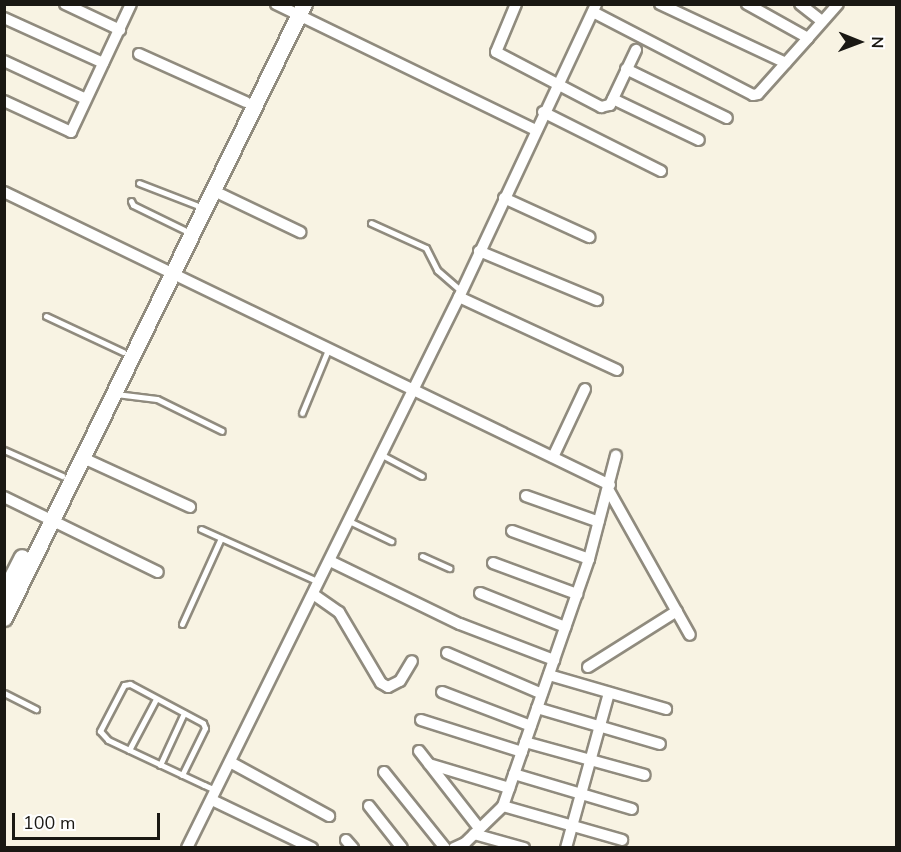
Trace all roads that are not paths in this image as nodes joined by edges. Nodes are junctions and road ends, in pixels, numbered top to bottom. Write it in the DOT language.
graph roads {
  1 [pos="65,4"];
  2 [pos="131,4"];
  3 [pos="516,4"];
  4 [pos="660,4"];
  5 [pos="747,4"];
  6 [pos="800,4"];
  7 [pos="838,4"];
  8 [pos="292,8"];
  9 [pos="594,8"];
  10 [pos="4,18"];
  11 [pos="822,21"];
  12 [pos="120,30"];
  13 [pos="808,38"];
  14 [pos="636,50"];
  15 [pos="139,54"];
  16 [pos="4,61"];
  17 [pos="103,63"];
  18 [pos="786,63"];
  19 [pos="626,69"];
  20 [pos="558,84"];
  21 [pos="86,99"];
  22 [pos="612,99"];
  23 [pos="4,101"];
  24 [pos="246,102"];
  25 [pos="543,112"];
  26 [pos="727,118"];
  27 [pos="535,130"];
  28 [pos="699,141"];
  29 [pos="661,171"];
  30 [pos="139,183"];
  31 [pos="212,190"];
  32 [pos="4,192"];
  33 [pos="504,198"];
  34 [pos="131,201"];
  35 [pos="196,205"];
  36 [pos="371,224"];
  37 [pos="184,230"];
  38 [pos="300,232"];
  39 [pos="590,237"];
  40 [pos="479,250"];
  41 [pos="169,270"];
  42 [pos="460,294"];
  43 [pos="597,300"];
  44 [pos="46,316"];
  45 [pos="328,348"];
  46 [pos="123,352"];
  47 [pos="617,370"];
  48 [pos="412,389"];
  49 [pos="585,389"];
  50 [pos="113,393"];
  51 [pos="302,413"];
  52 [pos="222,431"];
  53 [pos="4,450"];
  54 [pos="382,455"];
  55 [pos="616,455"];
  56 [pos="81,457"];
  57 [pos="553,457"];
  58 [pos="62,476"];
  59 [pos="422,477"];
  60 [pos="609,487"];
  61 [pos="526,496"];
  62 [pos="4,497"];
  63 [pos="190,507"];
  64 [pos="46,518"];
  65 [pos="349,521"];
  66 [pos="599,522"];
  67 [pos="201,529"];
  68 [pos="512,531"];
  69 [pos="221,538"];
  70 [pos="391,541"];
  71 [pos="422,556"];
  72 [pos="589,559"];
  73 [pos="330,561"];
  74 [pos="493,563"];
  75 [pos="449,568"];
  76 [pos="158,572"];
  77 [pos="18,577"];
  78 [pos="319,582"];
  79 [pos="4,592"];
  80 [pos="480,593"];
  81 [pos="313,594"];
  82 [pos="577,594"];
  83 [pos="677,611"];
  84 [pos="4,618"];
  85 [pos="182,624"];
  86 [pos="565,627"];
  87 [pos="690,635"];
  88 [pos="447,653"];
  89 [pos="554,660"];
  90 [pos="412,661"];
  91 [pos="588,667"];
  92 [pos="549,675"];
  93 [pos="442,692"];
  94 [pos="4,693"];
  95 [pos="609,693"];
  96 [pos="542,694"];
  97 [pos="156,699"];
  98 [pos="537,708"];
  99 [pos="36,709"];
  100 [pos="666,709"];
  101 [pos="184,713"];
  102 [pos="421,720"];
  103 [pos="531,726"];
  104 [pos="600,727"];
  105 [pos="660,744"];
  106 [pos="524,747"];
  107 [pos="129,750"];
  108 [pos="419,751"];
  109 [pos="591,760"];
  110 [pos="230,762"];
  111 [pos="429,764"];
  112 [pos="160,765"];
  113 [pos="384,772"];
  114 [pos="514,774"];
  115 [pos="182,775"];
  116 [pos="645,775"];
  117 [pos="509,788"];
  118 [pos="581,794"];
  119 [pos="214,795"];
  120 [pos="369,806"];
  121 [pos="503,806"];
  122 [pos="632,809"];
  123 [pos="329,816"];
  124 [pos="572,825"];
  125 [pos="476,831"];
  126 [pos="622,840"];
  127 [pos="187,848"];
  128 [pos="312,848"];
  129 [pos="402,848"];
  130 [pos="445,848"];
  131 [pos="454,848"];
  132 [pos="524,848"];
  133 [pos="566,848"];
  1 -- 12 [label="street"];
  2 -- 12 [label="street"];
  3 -- 20 [label="street"];
  4 -- 18 [label="street"];
  5 -- 13 [label="street"];
  6 -- 11 [label="street"];
  7 -- 11 [label="street"];
  8 -- 24 [label="street"];
  8 -- 27 [label="street"];
  8 -- 31 [label="street"];
  9 -- 18 [label="street"];
  9 -- 20 [label="street"];
  10 -- 17 [label="street"];
  11 -- 13 [label="street"];
  12 -- 17 [label="street"];
  13 -- 18 [label="street"];
  14 -- 19 [label="street"];
  15 -- 24 [label="street"];
  16 -- 21 [label="street"];
  17 -- 21 [label="street"];
  19 -- 22 [label="street"];
  19 -- 26 [label="street"];
  20 -- 22 [label="street"];
  20 -- 25 [label="street"];
  21 -- 23 [label="street"];
  22 -- 28 [label="street"];
  24 -- 35 [label="street"];
  25 -- 27 [label="street"];
  25 -- 29 [label="street"];
  27 -- 33 [label="street"];
  30 -- 35 [label="lane"];
  31 -- 38 [label="street"];
  31 -- 41 [label="street"];
  32 -- 41 [label="street"];
  33 -- 39 [label="street"];
  33 -- 40 [label="street"];
  34 -- 37 [label="lane"];
  35 -- 37 [label="street"];
  36 -- 42 [label="lane"];
  37 -- 41 [label="street"];
  40 -- 42 [label="street"];
  40 -- 43 [label="street"];
  41 -- 45 [label="street"];
  41 -- 46 [label="street"];
  41 -- 50 [label="street"];
  42 -- 47 [label="street"];
  42 -- 48 [label="street"];
  44 -- 46 [label="lane"];
  45 -- 48 [label="street"];
  45 -- 51 [label="lane"];
  46 -- 58 [label="street"];
  48 -- 54 [label="street"];
  48 -- 57 [label="street"];
  49 -- 57 [label="street"];
  50 -- 52 [label="lane"];
  50 -- 56 [label="street"];
  53 -- 58 [label="lane"];
  54 -- 59 [label="lane"];
  54 -- 65 [label="street"];
  55 -- 60 [label="street"];
  56 -- 63 [label="street"];
  56 -- 64 [label="street"];
  57 -- 60 [label="street"];
  58 -- 64 [label="street"];
  60 -- 66 [label="street"];
  60 -- 83 [label="street"];
  61 -- 66 [label="street"];
  62 -- 64 [label="street"];
  64 -- 76 [label="street"];
  64 -- 77 [label="street"];
  65 -- 70 [label="lane"];
  65 -- 73 [label="street"];
  66 -- 72 [label="street"];
  67 -- 69 [label="lane"];
  68 -- 72 [label="street"];
  69 -- 78 [label="lane"];
  69 -- 85 [label="lane"];
  71 -- 75 [label="lane"];
  72 -- 82 [label="street"];
  73 -- 78 [label="street"];
  73 -- 89 [label="street"];
  74 -- 82 [label="street"];
  77 -- 79 [label="street"];
  77 -- 84 [label="street"];
  78 -- 81 [label="street"];
  80 -- 86 [label="street"];
  81 -- 90 [label="street"];
  81 -- 110 [label="street"];
  82 -- 86 [label="street"];
  83 -- 87 [label="street"];
  83 -- 91 [label="street"];
  86 -- 89 [label="street"];
  88 -- 96 [label="street"];
  89 -- 92 [label="street"];
  92 -- 95 [label="street"];
  92 -- 96 [label="street"];
  93 -- 103 [label="street"];
  94 -- 99 [label="lane"];
  95 -- 100 [label="street"];
  95 -- 104 [label="street"];
  96 -- 98 [label="street"];
  97 -- 101 [label="lane"];
  97 -- 107 [label="lane"];
  97 -- 107 [label="lane"];
  98 -- 103 [label="street"];
  98 -- 104 [label="street"];
  101 -- 112 [label="lane"];
  101 -- 115 [label="lane"];
  102 -- 106 [label="street"];
  103 -- 106 [label="street"];
  104 -- 105 [label="street"];
  104 -- 109 [label="street"];
  106 -- 109 [label="street"];
  106 -- 114 [label="street"];
  107 -- 112 [label="lane"];
  108 -- 111 [label="street"];
  109 -- 116 [label="street"];
  109 -- 118 [label="street"];
  110 -- 119 [label="street"];
  110 -- 123 [label="street"];
  111 -- 117 [label="street"];
  111 -- 125 [label="street"];
  112 -- 115 [label="lane"];
  113 -- 130 [label="street"];
  114 -- 117 [label="street"];
  114 -- 118 [label="street"];
  115 -- 119 [label="lane"];
  117 -- 121 [label="street"];
  118 -- 122 [label="street"];
  118 -- 124 [label="street"];
  119 -- 127 [label="street"];
  119 -- 128 [label="street"];
  120 -- 129 [label="street"];
  121 -- 124 [label="street"];
  121 -- 125 [label="street"];
  124 -- 126 [label="street"];
  124 -- 133 [label="street"];
  125 -- 131 [label="street"];
  125 -- 132 [label="street"];
}
